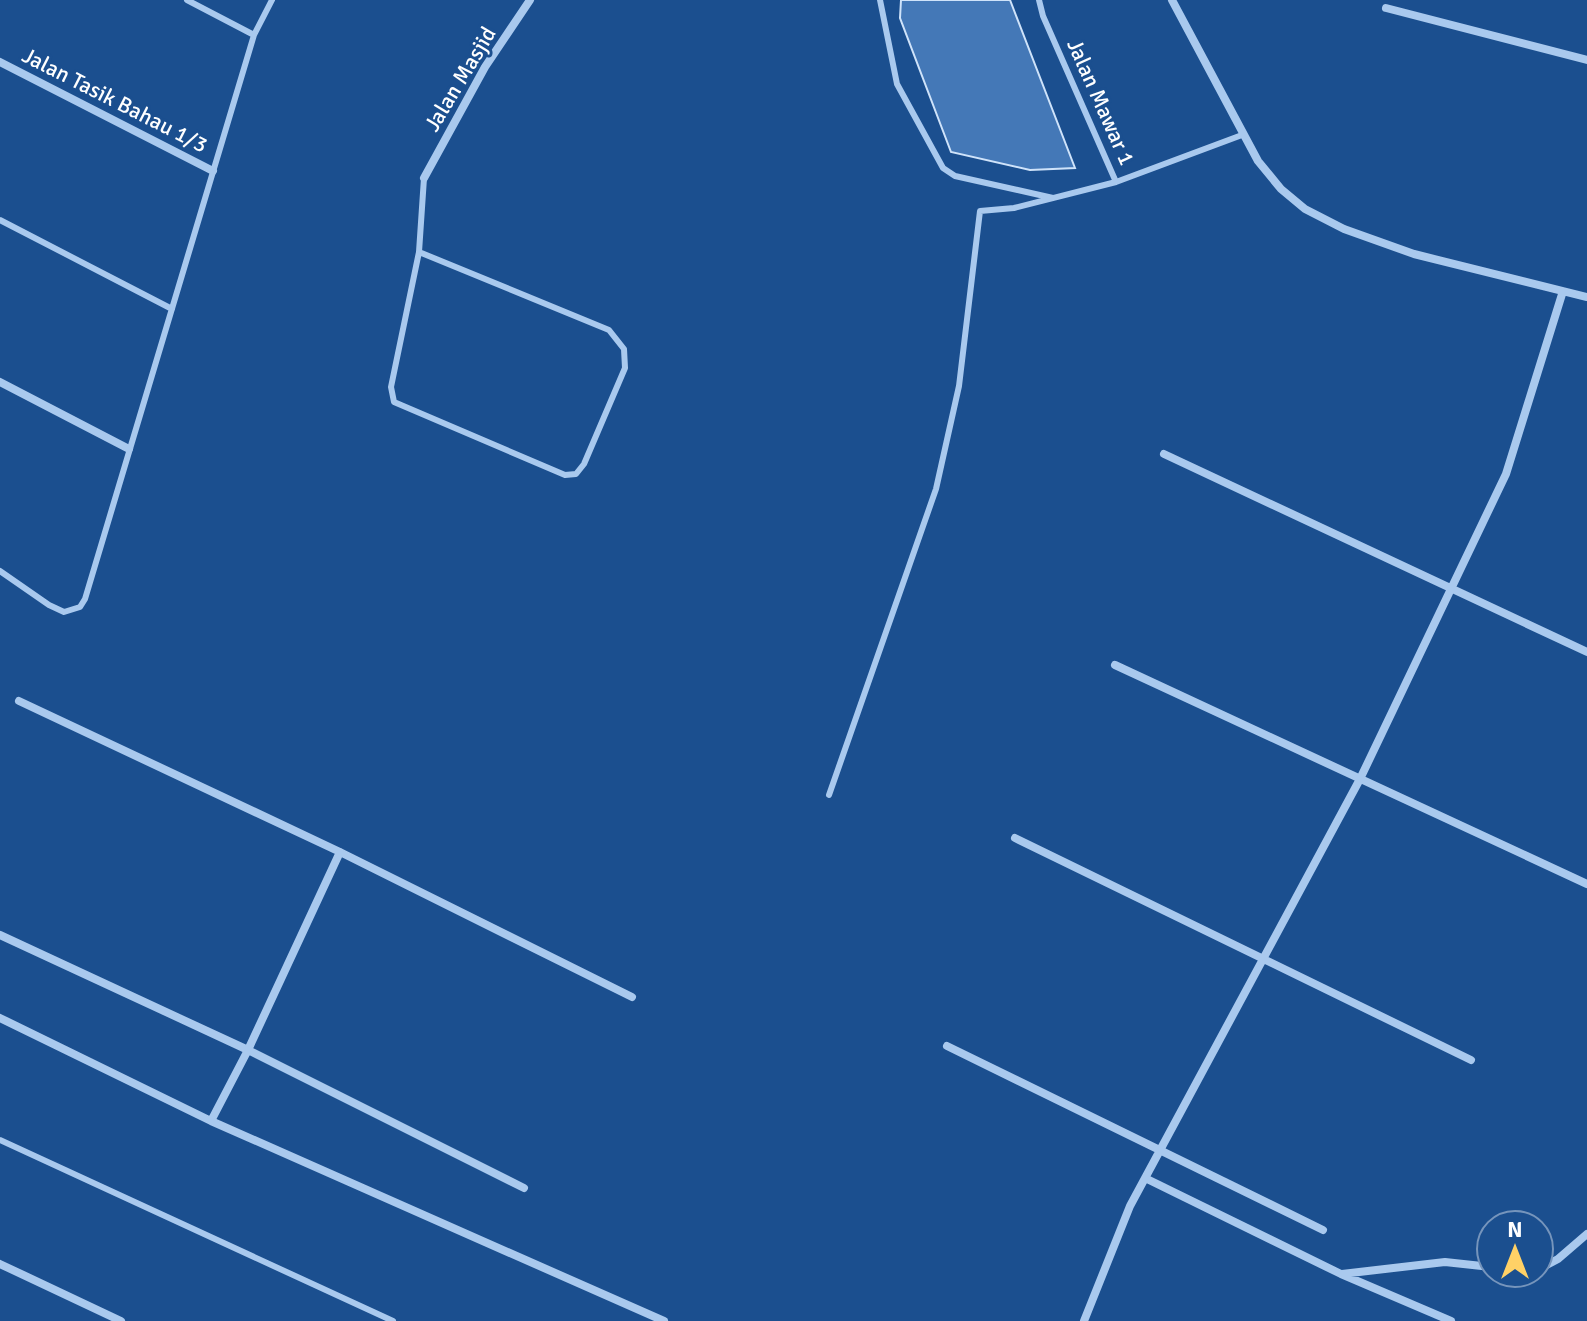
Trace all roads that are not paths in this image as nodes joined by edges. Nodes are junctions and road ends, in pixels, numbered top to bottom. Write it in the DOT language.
graph roads {
  1 [pos="187,0"];
  2 [pos="272,0"];
  3 [pos="530,0"];
  4 [pos="880,0"];
  5 [pos="1039,0"];
  6 [pos="1172,0"];
  7 [pos="1386,8"];
  8 [pos="254,35"];
  9 [pos="1587,60"];
  10 [pos="0,62"];
  11 [pos="1242,135"];
  12 [pos="213,171"];
  13 [pos="424,178"];
  14 [pos="1116,182"];
  15 [pos="1054,198"];
  16 [pos="0,220"];
  17 [pos="419,252"];
  18 [pos="1563,291"];
  19 [pos="1587,297"];
  20 [pos="172,309"];
  21 [pos="0,382"];
  22 [pos="129,449"];
  23 [pos="1164,454"];
  24 [pos="0,571"];
  25 [pos="1451,589"];
  26 [pos="1587,652"];
  27 [pos="1115,665"];
  28 [pos="19,701"];
  29 [pos="1360,779"];
  30 [pos="829,795"];
  31 [pos="1015,838"];
  32 [pos="340,852"];
  33 [pos="1587,884"];
  34 [pos="0,935"];
  35 [pos="1264,959"];
  36 [pos="632,997"];
  37 [pos="0,1018"];
  38 [pos="947,1046"];
  39 [pos="248,1050"];
  40 [pos="1471,1060"];
  41 [pos="211,1121"];
  42 [pos="0,1140"];
  43 [pos="1162,1151"];
  44 [pos="1145,1178"];
  45 [pos="524,1188"];
  46 [pos="1323,1230"];
  47 [pos="1587,1234"];
  48 [pos="1555,1261"];
  49 [pos="0,1264"];
  50 [pos="1475,1265"];
  51 [pos="1341,1274"];
  52 [pos="121,1321"];
  53 [pos="393,1321"];
  54 [pos="664,1321"];
  55 [pos="1084,1321"];
  56 [pos="1451,1321"];
  1 -- 8 [label="lane"];
  2 -- 8 [label="lane"];
  3 -- 13 [label="street, Jalan Masjid"];
  4 -- 15 [label="lane"];
  5 -- 14 [label="lane, Jalan Mawar 1"];
  6 -- 11 [label="street"];
  7 -- 9 [label="street"];
  8 -- 12 [label="lane"];
  10 -- 12 [label="street, Jalan Tasik Bahau 1/3"];
  11 -- 14 [label="lane, Jalan Mawar 1"];
  11 -- 18 [label="street"];
  12 -- 20 [label="lane"];
  13 -- 17 [label="lane"];
  14 -- 15 [label="lane"];
  15 -- 30 [label="lane"];
  16 -- 20 [label="lane"];
  17 -- 17 [label="lane"];
  18 -- 19 [label="street"];
  18 -- 25 [label="street"];
  20 -- 22 [label="lane"];
  21 -- 22 [label="street"];
  22 -- 24 [label="lane"];
  23 -- 25 [label="street"];
  25 -- 26 [label="street"];
  25 -- 29 [label="street"];
  27 -- 29 [label="street"];
  28 -- 32 [label="street"];
  29 -- 33 [label="street"];
  29 -- 35 [label="street"];
  31 -- 35 [label="street"];
  32 -- 36 [label="street"];
  32 -- 39 [label="street"];
  34 -- 39 [label="street"];
  35 -- 40 [label="street"];
  35 -- 43 [label="street"];
  37 -- 41 [label="street"];
  38 -- 43 [label="street"];
  39 -- 41 [label="street"];
  39 -- 45 [label="street"];
  41 -- 54 [label="street"];
  42 -- 53 [label="lane"];
  43 -- 44 [label="street"];
  43 -- 46 [label="street"];
  44 -- 51 [label="street"];
  44 -- 55 [label="street"];
  47 -- 48 [label="street"];
  49 -- 52 [label="street"];
  50 -- 51 [label="street"];
  51 -- 56 [label="street"];
}
